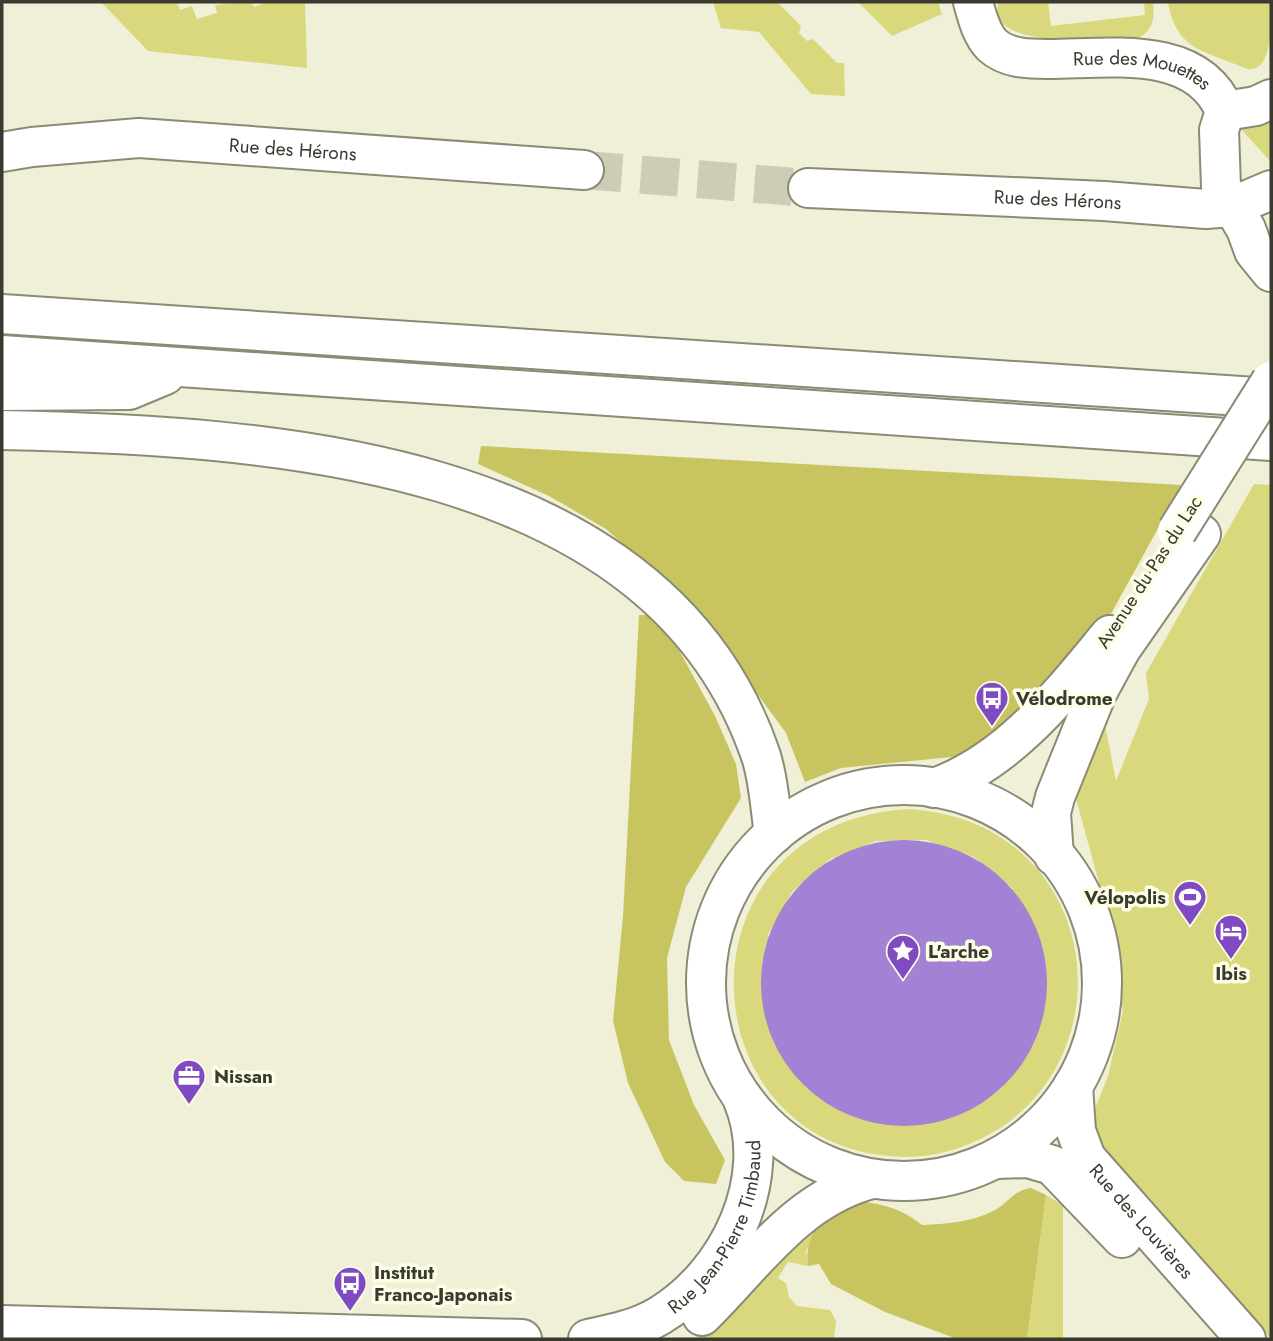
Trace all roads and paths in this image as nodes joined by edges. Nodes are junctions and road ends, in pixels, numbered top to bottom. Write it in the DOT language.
graph roads {
  1 [pos="973,2"];
  2 [pos="1271,99"];
  3 [pos="1225,111"];
  4 [pos="2,152"];
  5 [pos="584,170"];
  6 [pos="808,188"];
  7 [pos="1271,190"];
  8 [pos="1231,207"];
  9 [pos="1271,272"];
  10 [pos="2,314"];
  11 [pos="2,355"];
  12 [pos="181,368"];
  13 [pos="1271,381"];
  14 [pos="2,391"];
  15 [pos="1271,398"];
  16 [pos="1271,422"];
  17 [pos="2,430"];
  18 [pos="1271,441"];
  19 [pos="1189,532"];
  20 [pos="934,788"];
  21 [pos="774,834"];
  22 [pos="1054,856"];
  23 [pos="1073,1086"];
  24 [pos="742,1098"];
  25 [pos="996,1159"];
  26 [pos="872,1179"];
  27 [pos="2,1325"];
  28 [pos="522,1339"];
  29 [pos="588,1339"];
  30 [pos="668,1339"];
  31 [pos="1211,1339"];
  32 [pos="1246,1339"];
  1 -- 3 [label="main road, Rue des Mouettes"];
  2 -- 3 [label="main road"];
  3 -- 8 [label="main road, Rue des Mouettes"];
  4 -- 5 [label="main road, Rue des Hérons"];
  6 -- 8 [label="main road, Rue des Hérons"];
  7 -- 8 [label="main road"];
  8 -- 9 [label="main road"];
  10 -- 15 [label="main road"];
  11 -- 12 [label="main road"];
  12 -- 14 [label="main road"];
  12 -- 18 [label="main road"];
  13 -- 19 [label="main road, Avenue du Pas du Lac, bridge"];
  16 -- 19 [label="main road, Avenue du Pas du Lac"];
  17 -- 21 [label="main road"];
  19 -- 20 [label="main road, Avenue du Pas du Lac"];
  19 -- 22 [label="main road, Avenue du Pas du Lac"];
  20 -- 21 [label="main road"];
  20 -- 22 [label="main road"];
  21 -- 24 [label="main road"];
  22 -- 23 [label="main road"];
  23 -- 25 [label="main road"];
  23 -- 32 [label="main road, Rue des Louvières"];
  24 -- 26 [label="main road"];
  24 -- 29 [label="main road, Rue Jean-Pierre Timbaud"];
  25 -- 26 [label="main road"];
  25 -- 31 [label="main road, Rue des Louvières"];
  26 -- 30 [label="main road, Rue Jean-Pierre Timbaud"];
  27 -- 28 [label="main road"];
}
